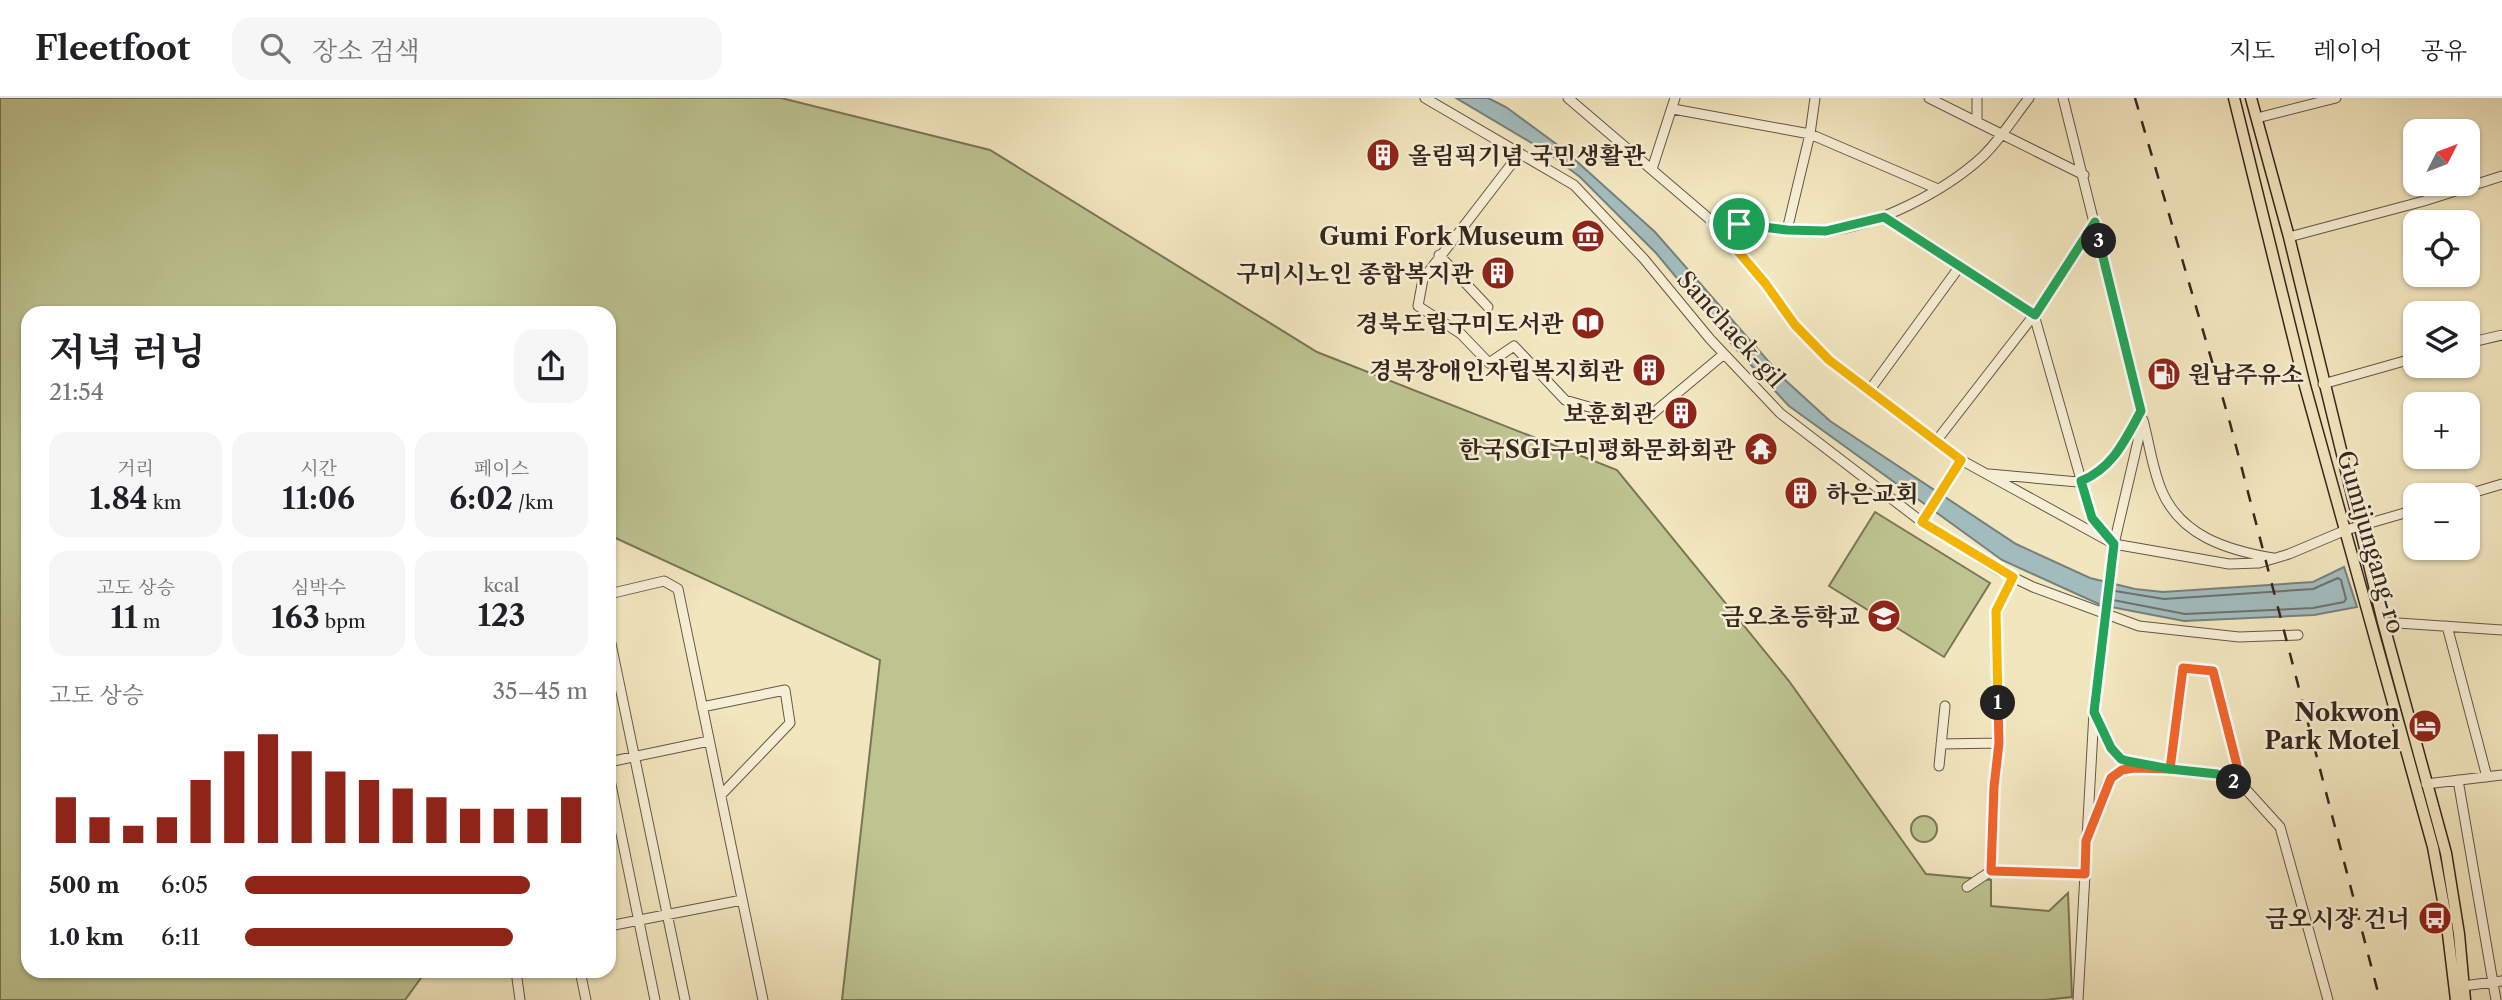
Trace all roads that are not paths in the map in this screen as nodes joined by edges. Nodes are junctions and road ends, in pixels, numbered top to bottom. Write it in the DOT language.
graph roads {
  1 [pos="1425,98"];
  2 [pos="1675,98"];
  3 [pos="1815,98"];
  4 [pos="1929,98"];
  5 [pos="1978,98"];
  6 [pos="2029,98"];
  7 [pos="2063,98"];
  8 [pos="2234,98"];
  9 [pos="2251,98"];
  10 [pos="2336,98"];
  11 [pos="1570,99"];
  12 [pos="1673,109"];
  13 [pos="2256,118"];
  14 [pos="1977,122"];
  15 [pos="2001,133"];
  16 [pos="1810,134"];
  17 [pos="1520,153"];
  18 [pos="1652,169"];
  19 [pos="2084,175"];
  20 [pos="2502,176"];
  21 [pos="1938,190"];
  22 [pos="1884,217"];
  23 [pos="1713,222"];
  24 [pos="2095,222"];
  25 [pos="1787,230"];
  26 [pos="2289,237"];
  27 [pos="1439,255"];
  28 [pos="1960,266"];
  29 [pos="1488,307"];
  30 [pos="2035,315"];
  31 [pos="2502,335"];
  32 [pos="2480,341"];
  33 [pos="1724,354"];
  34 [pos="2403,361"];
  35 [pos="2323,384"];
  36 [pos="1869,391"];
  37 [pos="1589,407"];
  38 [pos="2141,411"];
  39 [pos="1651,415"];
  40 [pos="1937,440"];
  41 [pos="1961,460"];
  42 [pos="1985,474"];
  43 [pos="2081,481"];
  44 [pos="2502,485"];
  45 [pos="2480,491"];
  46 [pos="2403,513"];
  47 [pos="1922,522"];
  48 [pos="2359,526"];
  49 [pos="2346,530"];
  50 [pos="2114,544"];
  51 [pos="2278,558"];
  52 [pos="2013,577"];
  53 [pos="616,592"];
  54 [pos="2106,614"];
  55 [pos="2383,622"];
  56 [pos="2447,626"];
  57 [pos="2501,631"];
  58 [pos="2298,635"];
  59 [pos="616,668"];
  60 [pos="1945,706"];
  61 [pos="702,707"];
  62 [pos="2094,712"];
  63 [pos="709,741"];
  64 [pos="1999,743"];
  65 [pos="1941,744"];
  66 [pos="634,757"];
  67 [pos="616,761"];
  68 [pos="1939,766"];
  69 [pos="2170,769"];
  70 [pos="2502,775"];
  71 [pos="2487,777"];
  72 [pos="2458,780"];
  73 [pos="2427,784"];
  74 [pos="2242,785"];
  75 [pos="720,795"];
  76 [pos="616,809"];
  77 [pos="2086,841"];
  78 [pos="1991,871"];
  79 [pos="2085,874"];
  80 [pos="1967,887"];
  81 [pos="742,900"];
  82 [pos="667,915"];
  83 [pos="639,920"];
  84 [pos="616,925"];
  85 [pos="517,978"];
  86 [pos="581,978"];
  87 [pos="2498,981"];
  88 [pos="2463,986"];
  89 [pos="520,1000"];
  90 [pos="586,1000"];
  91 [pos="655,1000"];
  92 [pos="685,1000"];
  93 [pos="763,1000"];
  94 [pos="2078,1000"];
  95 [pos="2328,1000"];
  96 [pos="2456,1000"];
  97 [pos="2465,1000"];
  98 [pos="2496,1000"];
  1 -- 17 [label="street, Sanchaek-gil"];
  2 -- 12 [label="street"];
  3 -- 16 [label="street"];
  4 -- 14 [label="street"];
  5 -- 14 [label="street"];
  6 -- 15 [label="street"];
  7 -- 19 [label="street"];
  8 -- 49 [label="main road, Gumijungang-ro"];
  9 -- 13 [label="main road, Gumijungang-ro"];
  10 -- 13 [label="street"];
  11 -- 18 [label="street"];
  12 -- 16 [label="street"];
  12 -- 18 [label="street"];
  13 -- 26 [label="main road, Gumijungang-ro"];
  14 -- 15 [label="street"];
  15 -- 19 [label="street"];
  15 -- 21 [label="street"];
  16 -- 21 [label="street"];
  16 -- 25 [label="street"];
  17 -- 27 [label="street"];
  17 -- 33 [label="street, Sanchaek-gil"];
  18 -- 23 [label="street"];
  19 -- 24 [label="street"];
  20 -- 26 [label="street"];
  21 -- 22 [label="street"];
  22 -- 25 [label="street"];
  22 -- 28 [label="street"];
  23 -- 25 [label="street"];
  23 -- 36 [label="street"];
  24 -- 30 [label="street"];
  24 -- 38 [label="street"];
  26 -- 35 [label="main road, Gumijungang-ro"];
  27 -- 29 [label="street"];
  27 -- 37 [label="street"];
  28 -- 30 [label="street"];
  28 -- 36 [label="street"];
  30 -- 40 [label="street"];
  30 -- 43 [label="street"];
  31 -- 32 [label="street"];
  33 -- 39 [label="street"];
  33 -- 47 [label="street, Sanchaek-gil"];
  34 -- 35 [label="street"];
  35 -- 48 [label="main road, Gumijungang-ro"];
  36 -- 40 [label="street"];
  38 -- 43 [label="street"];
  38 -- 50 [label="street"];
  38 -- 51 [label="street"];
  40 -- 41 [label="street"];
  41 -- 42 [label="street"];
  41 -- 47 [label="street"];
  42 -- 43 [label="street"];
  42 -- 50 [label="street"];
  43 -- 50 [label="street"];
  44 -- 45 [label="street"];
  46 -- 48 [label="street"];
  47 -- 52 [label="street, Sanchaek-gil"];
  48 -- 49 [label="street"];
  48 -- 55 [label="main road, Gumijungang-ro"];
  49 -- 51 [label="street"];
  49 -- 96 [label="main road, Gumijungang-ro"];
  50 -- 51 [label="street"];
  50 -- 54 [label="street"];
  52 -- 54 [label="street, Sanchaek-gil"];
  52 -- 64 [label="street"];
  53 -- 61 [label="street"];
  54 -- 58 [label="street, Sanchaek-gil"];
  54 -- 62 [label="street"];
  55 -- 56 [label="street"];
  55 -- 73 [label="main road, Gumijungang-ro"];
  56 -- 57 [label="street"];
  56 -- 71 [label="street"];
  59 -- 66 [label="street"];
  60 -- 65 [label="street"];
  61 -- 63 [label="street"];
  61 -- 75 [label="street"];
  62 -- 69 [label="street"];
  62 -- 77 [label="street"];
  63 -- 66 [label="street"];
  63 -- 75 [label="street"];
  64 -- 65 [label="street"];
  64 -- 78 [label="street"];
  65 -- 68 [label="street"];
  66 -- 67 [label="street"];
  66 -- 82 [label="street"];
  69 -- 74 [label="street"];
  69 -- 74 [label="street"];
  69 -- 77 [label="street"];
  70 -- 71 [label="street"];
  71 -- 72 [label="street"];
  72 -- 73 [label="street"];
  72 -- 87 [label="street"];
  73 -- 88 [label="main road, Gumijungang-ro"];
  74 -- 95 [label="street"];
  75 -- 81 [label="street"];
  76 -- 83 [label="street"];
  77 -- 79 [label="street"];
  78 -- 79 [label="street"];
  78 -- 80 [label="street"];
  79 -- 94 [label="street"];
  81 -- 82 [label="street"];
  81 -- 93 [label="street"];
  82 -- 83 [label="street"];
  82 -- 92 [label="street"];
  83 -- 84 [label="street"];
  83 -- 91 [label="street"];
  85 -- 89 [label="street"];
  86 -- 90 [label="street"];
  87 -- 88 [label="street"];
  87 -- 98 [label="street"];
  88 -- 97 [label="main road, Gumijungang-ro"];
}
